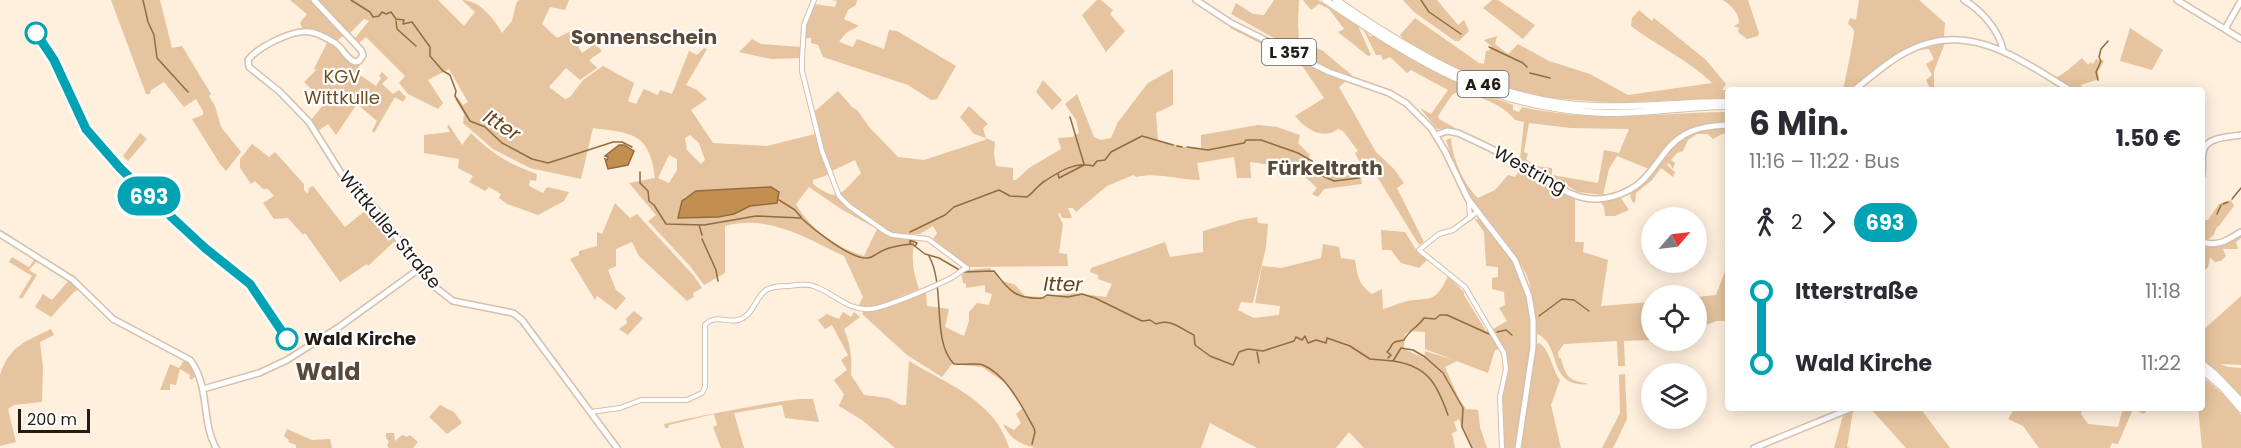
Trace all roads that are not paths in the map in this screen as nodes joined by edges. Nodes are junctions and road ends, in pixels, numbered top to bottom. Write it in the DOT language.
graph roads {
  1 [pos="314,0"];
  2 [pos="814,0"];
  3 [pos="1196,0"];
  4 [pos="1325,0"];
  5 [pos="1336,0"];
  6 [pos="1964,0"];
  7 [pos="2177,0"];
  8 [pos="2241,1"];
  9 [pos="1356,17"];
  10 [pos="2225,29"];
  11 [pos="2241,39"];
  12 [pos="2002,50"];
  13 [pos="1858,87"];
  14 [pos="2065,87"];
  15 [pos="1725,104"];
  16 [pos="1725,125"];
  17 [pos="1449,133"];
  18 [pos="2241,135"];
  19 [pos="1437,136"];
  20 [pos="2205,149"];
  21 [pos="1445,151"];
  22 [pos="1468,199"];
  23 [pos="1477,212"];
  24 [pos="1470,218"];
  25 [pos="2241,232"];
  26 [pos="0,234"];
  27 [pos="2205,243"];
  28 [pos="419,269"];
  29 [pos="2205,367"];
  30 [pos="2205,373"];
  31 [pos="203,389"];
  32 [pos="2241,401"];
  33 [pos="2241,409"];
  34 [pos="1845,411"];
  35 [pos="590,412"];
  36 [pos="216,448"];
  37 [pos="617,448"];
  38 [pos="1502,448"];
  39 [pos="1518,448"];
  40 [pos="1754,448"];
  1 -- 28 [label="main road, Wittkuller Straße"];
  2 -- 35 [label="street"];
  3 -- 19 [label="main road, L 357"];
  4 -- 9 [label="highway, A 46"];
  5 -- 9 [label="highway, A 46"];
  6 -- 12 [label="main road"];
  7 -- 10 [label="main road"];
  8 -- 10 [label="main road"];
  9 -- 15 [label="highway, A 46"];
  10 -- 11 [label="main road"];
  12 -- 13 [label="main road"];
  12 -- 14 [label="main road"];
  16 -- 17 [label="main road, Westring"];
  17 -- 19 [label="main road"];
  17 -- 21 [label="main road"];
  18 -- 20 [label="main road"];
  19 -- 21 [label="main road, L 357"];
  21 -- 22 [label="main road, L 357"];
  22 -- 23 [label="main road, L 357"];
  22 -- 24 [label="street"];
  23 -- 24 [label="street"];
  23 -- 39 [label="main road, L 357"];
  24 -- 38 [label="street"];
  25 -- 27 [label="main road"];
  26 -- 31 [label="main road"];
  28 -- 31 [label="main road"];
  28 -- 35 [label="main road, Wittkuller Straße"];
  29 -- 32 [label="highway"];
  30 -- 33 [label="highway"];
  31 -- 36 [label="main road"];
  34 -- 40 [label="main road"];
  35 -- 37 [label="main road, Wittkuller Straße"];
}
